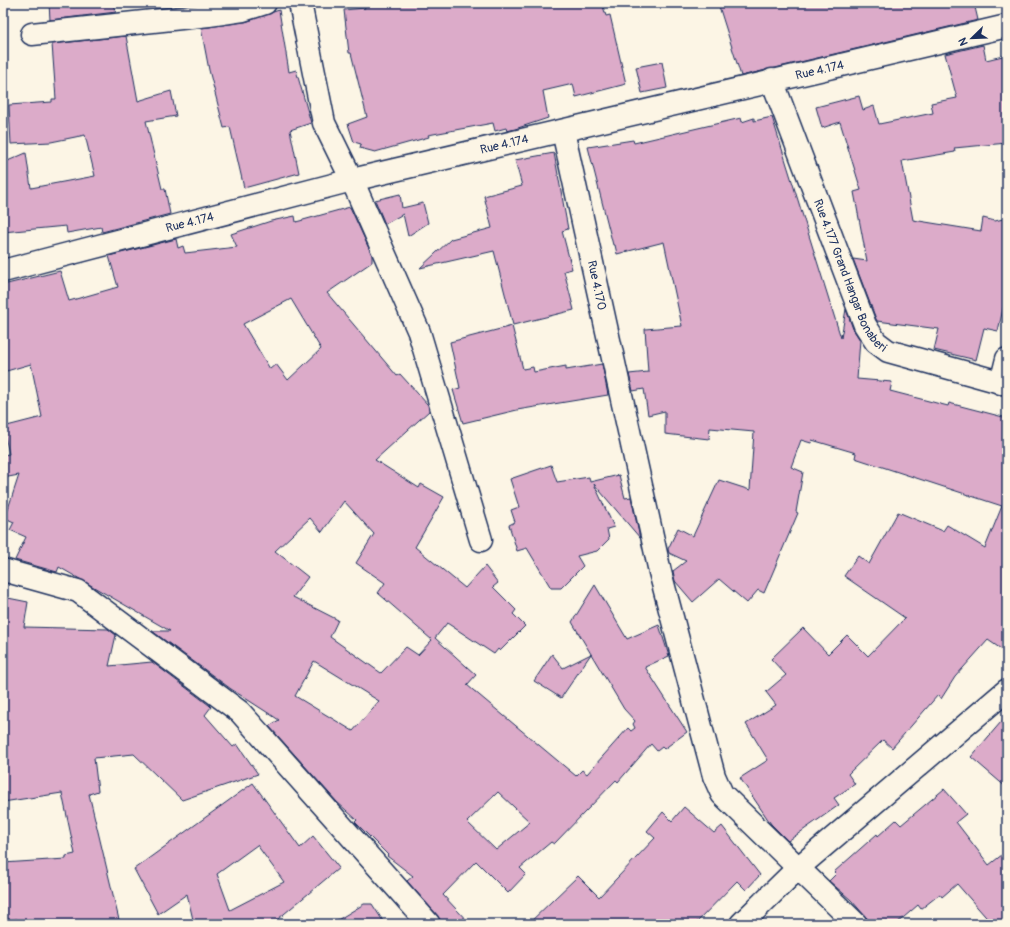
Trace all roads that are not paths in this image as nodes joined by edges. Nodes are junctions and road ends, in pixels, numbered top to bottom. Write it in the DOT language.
graph roads {
  1 [pos="265,3"];
  2 [pos="300,3"];
  3 [pos="1007,26"];
  4 [pos="32,34"];
  5 [pos="772,80"];
  6 [pos="563,131"];
  7 [pos="352,180"];
  8 [pos="3,271"];
  9 [pos="1007,359"];
  10 [pos="1004,383"];
  11 [pos="481,540"];
  12 [pos="3,570"];
  13 [pos="1007,690"];
  14 [pos="798,868"];
  15 [pos="429,924"];
  16 [pos="741,924"];
  17 [pos="856,924"];
  1 -- 4 [label="street"];
  2 -- 7 [label="street"];
  3 -- 5 [label="street, Rue 4.174"];
  5 -- 6 [label="street, Rue 4.174"];
  5 -- 10 [label="street, Rue 4.177 Grand Hangar Bonaberi"];
  6 -- 7 [label="street, Rue 4.174"];
  6 -- 14 [label="street, Rue 4.170"];
  7 -- 8 [label="street, Rue 4.174"];
  7 -- 11 [label="street"];
  9 -- 10 [label="street"];
  12 -- 15 [label="street"];
  13 -- 14 [label="street"];
  14 -- 16 [label="street"];
  14 -- 17 [label="street, Rue 4.170"];
}
